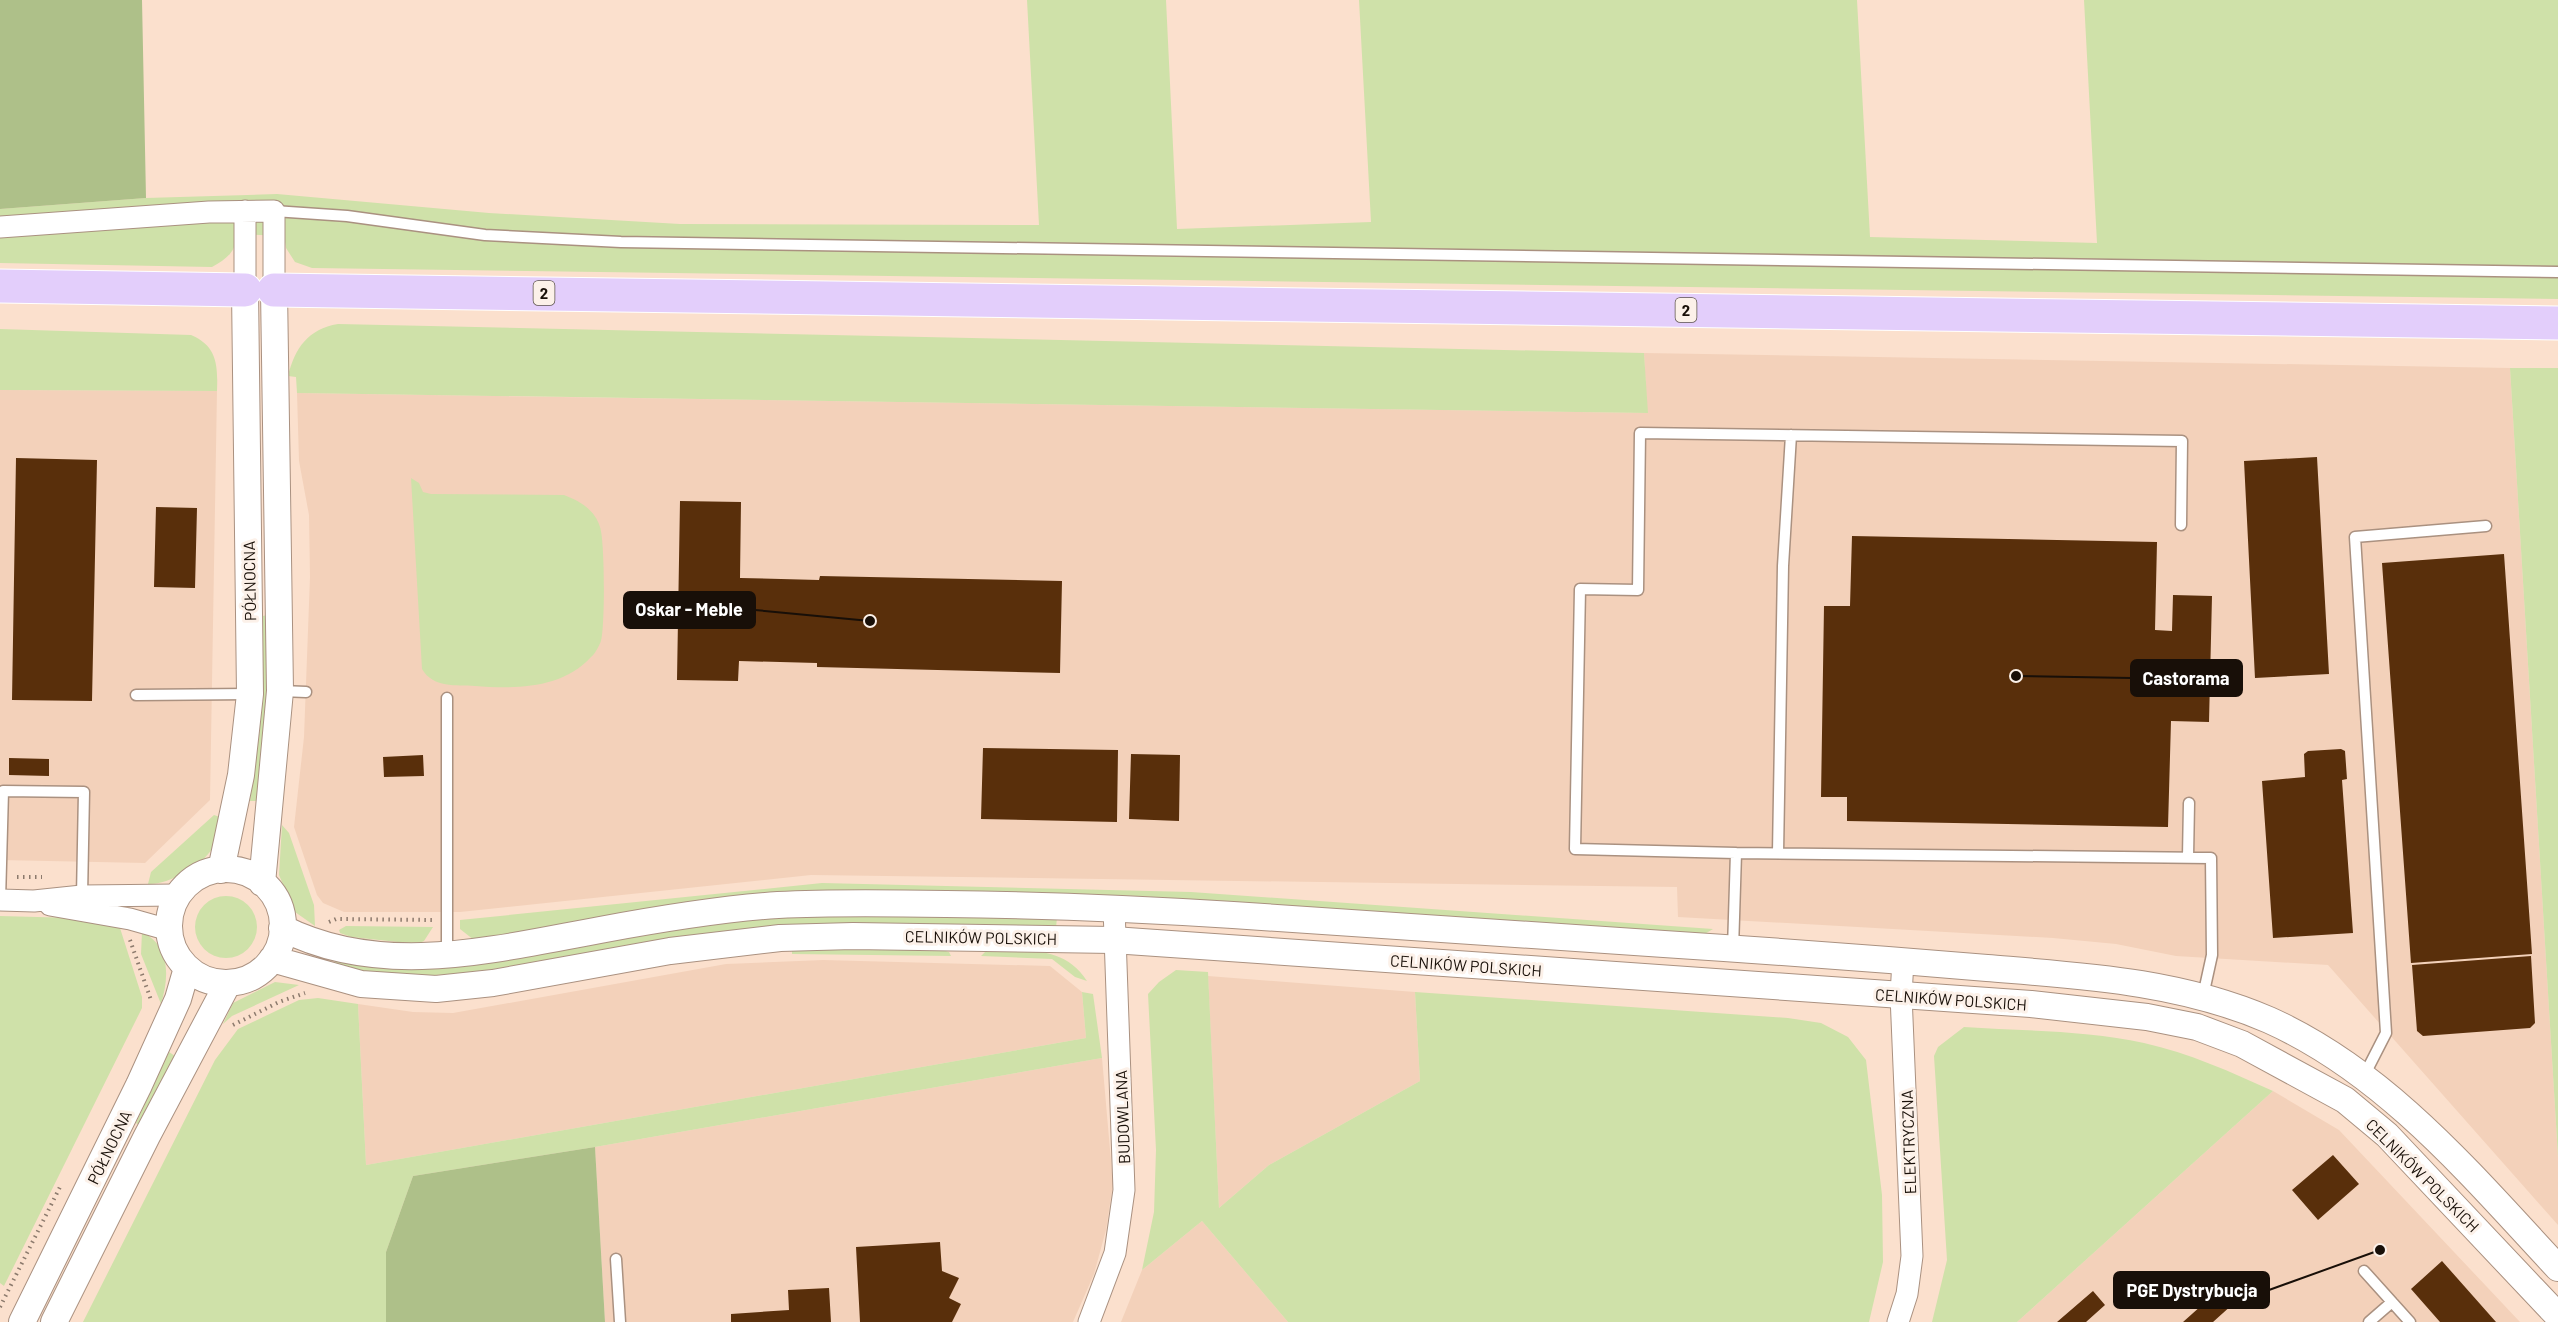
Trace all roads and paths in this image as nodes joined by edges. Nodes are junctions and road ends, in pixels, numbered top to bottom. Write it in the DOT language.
graph roads {
  1 [pos="245,211"];
  2 [pos="274,211"];
  3 [pos="0,227"];
  4 [pos="2558,272"];
  5 [pos="0,286"];
  6 [pos="260,290"];
  7 [pos="2558,323"];
  8 [pos="1791,435"];
  9 [pos="2181,525"];
  10 [pos="2486,526"];
  11 [pos="280,691"];
  12 [pos="306,692"];
  13 [pos="250,694"];
  14 [pos="136,695"];
  15 [pos="447,698"];
  16 [pos="2189,803"];
  17 [pos="1736,853"];
  18 [pos="1778,854"];
  19 [pos="2188,857"];
  20 [pos="221,870"];
  21 [pos="262,883"];
  22 [pos="178,895"];
  23 [pos="81,896"];
  24 [pos="0,900"];
  25 [pos="34,902"];
  26 [pos="1114,908"];
  27 [pos="446,920"];
  28 [pos="282,928"];
  29 [pos="169,930"];
  30 [pos="325,930"];
  31 [pos="129,936"];
  32 [pos="1113,940"];
  33 [pos="1734,949"];
  34 [pos="447,956"];
  35 [pos="272,959"];
  36 [pos="1903,961"];
  37 [pos="187,968"];
  38 [pos="228,983"];
  39 [pos="310,985"];
  40 [pos="1901,995"];
  41 [pos="2203,996"];
  42 [pos="150,1010"];
  43 [pos="226,1033"];
  44 [pos="2364,1076"];
  45 [pos="2345,1101"];
  46 [pos="61,1185"];
  47 [pos="616,1259"];
  48 [pos="2558,1268"];
  49 [pos="2364,1271"];
  50 [pos="2392,1302"];
  51 [pos="0,1307"];
  52 [pos="2558,1316"];
  53 [pos="22,1322"];
  54 [pos="54,1322"];
  55 [pos="620,1322"];
  56 [pos="1089,1322"];
  57 [pos="1898,1322"];
  58 [pos="2369,1322"];
  59 [pos="2410,1322"];
  1 -- 2 [label="street"];
  1 -- 3 [label="street"];
  1 -- 6 [label="street"];
  2 -- 4 [label="lane"];
  2 -- 6 [label="street"];
  5 -- 6 [label="highway, 2"];
  6 -- 7 [label="highway, 2"];
  6 -- 11 [label="street, PÓŁNOCNA"];
  6 -- 13 [label="street, PÓŁNOCNA"];
  8 -- 9 [label="lane"];
  8 -- 17 [label="lane"];
  8 -- 18 [label="lane"];
  10 -- 44 [label="lane"];
  11 -- 12 [label="lane"];
  11 -- 21 [label="street, PÓŁNOCNA"];
  13 -- 14 [label="lane"];
  13 -- 20 [label="street, PÓŁNOCNA"];
  15 -- 27 [label="lane"];
  16 -- 19 [label="lane"];
  17 -- 18 [label="lane"];
  17 -- 33 [label="lane"];
  18 -- 19 [label="lane"];
  19 -- 41 [label="lane"];
  20 -- 21 [label="street"];
  20 -- 22 [label="street"];
  21 -- 28 [label="street"];
  22 -- 23 [label="street"];
  22 -- 29 [label="street"];
  23 -- 24 [label="lane"];
  23 -- 25 [label="street"];
  24 -- 25 [label="street"];
  25 -- 29 [label="street"];
  26 -- 32 [label="street, BUDOWLANA"];
  26 -- 33 [label="street, CELNIKÓW POLSKICH"];
  26 -- 34 [label="street, CELNIKÓW POLSKICH"];
  27 -- 30 [label="path"];
  27 -- 34 [label="lane"];
  28 -- 34 [label="street, CELNIKÓW POLSKICH"];
  28 -- 35 [label="street"];
  29 -- 37 [label="street"];
  31 -- 42 [label="path"];
  32 -- 35 [label="street, CELNIKÓW POLSKICH"];
  32 -- 40 [label="street, CELNIKÓW POLSKICH"];
  32 -- 56 [label="street, BUDOWLANA"];
  33 -- 36 [label="street, CELNIKÓW POLSKICH"];
  35 -- 38 [label="street"];
  36 -- 40 [label="street, ELEKTRYCZNA"];
  36 -- 41 [label="street, CELNIKÓW POLSKICH"];
  37 -- 38 [label="street"];
  37 -- 53 [label="street, PÓŁNOCNA"];
  38 -- 54 [label="street, PÓŁNOCNA"];
  39 -- 43 [label="path"];
  40 -- 45 [label="street, CELNIKÓW POLSKICH"];
  40 -- 57 [label="street, ELEKTRYCZNA"];
  41 -- 44 [label="street, CELNIKÓW POLSKICH"];
  44 -- 45 [label="street"];
  44 -- 48 [label="street, CELNIKÓW POLSKICH"];
  45 -- 52 [label="street, CELNIKÓW POLSKICH"];
  46 -- 51 [label="path"];
  47 -- 55 [label="lane"];
  49 -- 50 [label="lane"];
  50 -- 58 [label="lane"];
  50 -- 59 [label="lane"];
}
